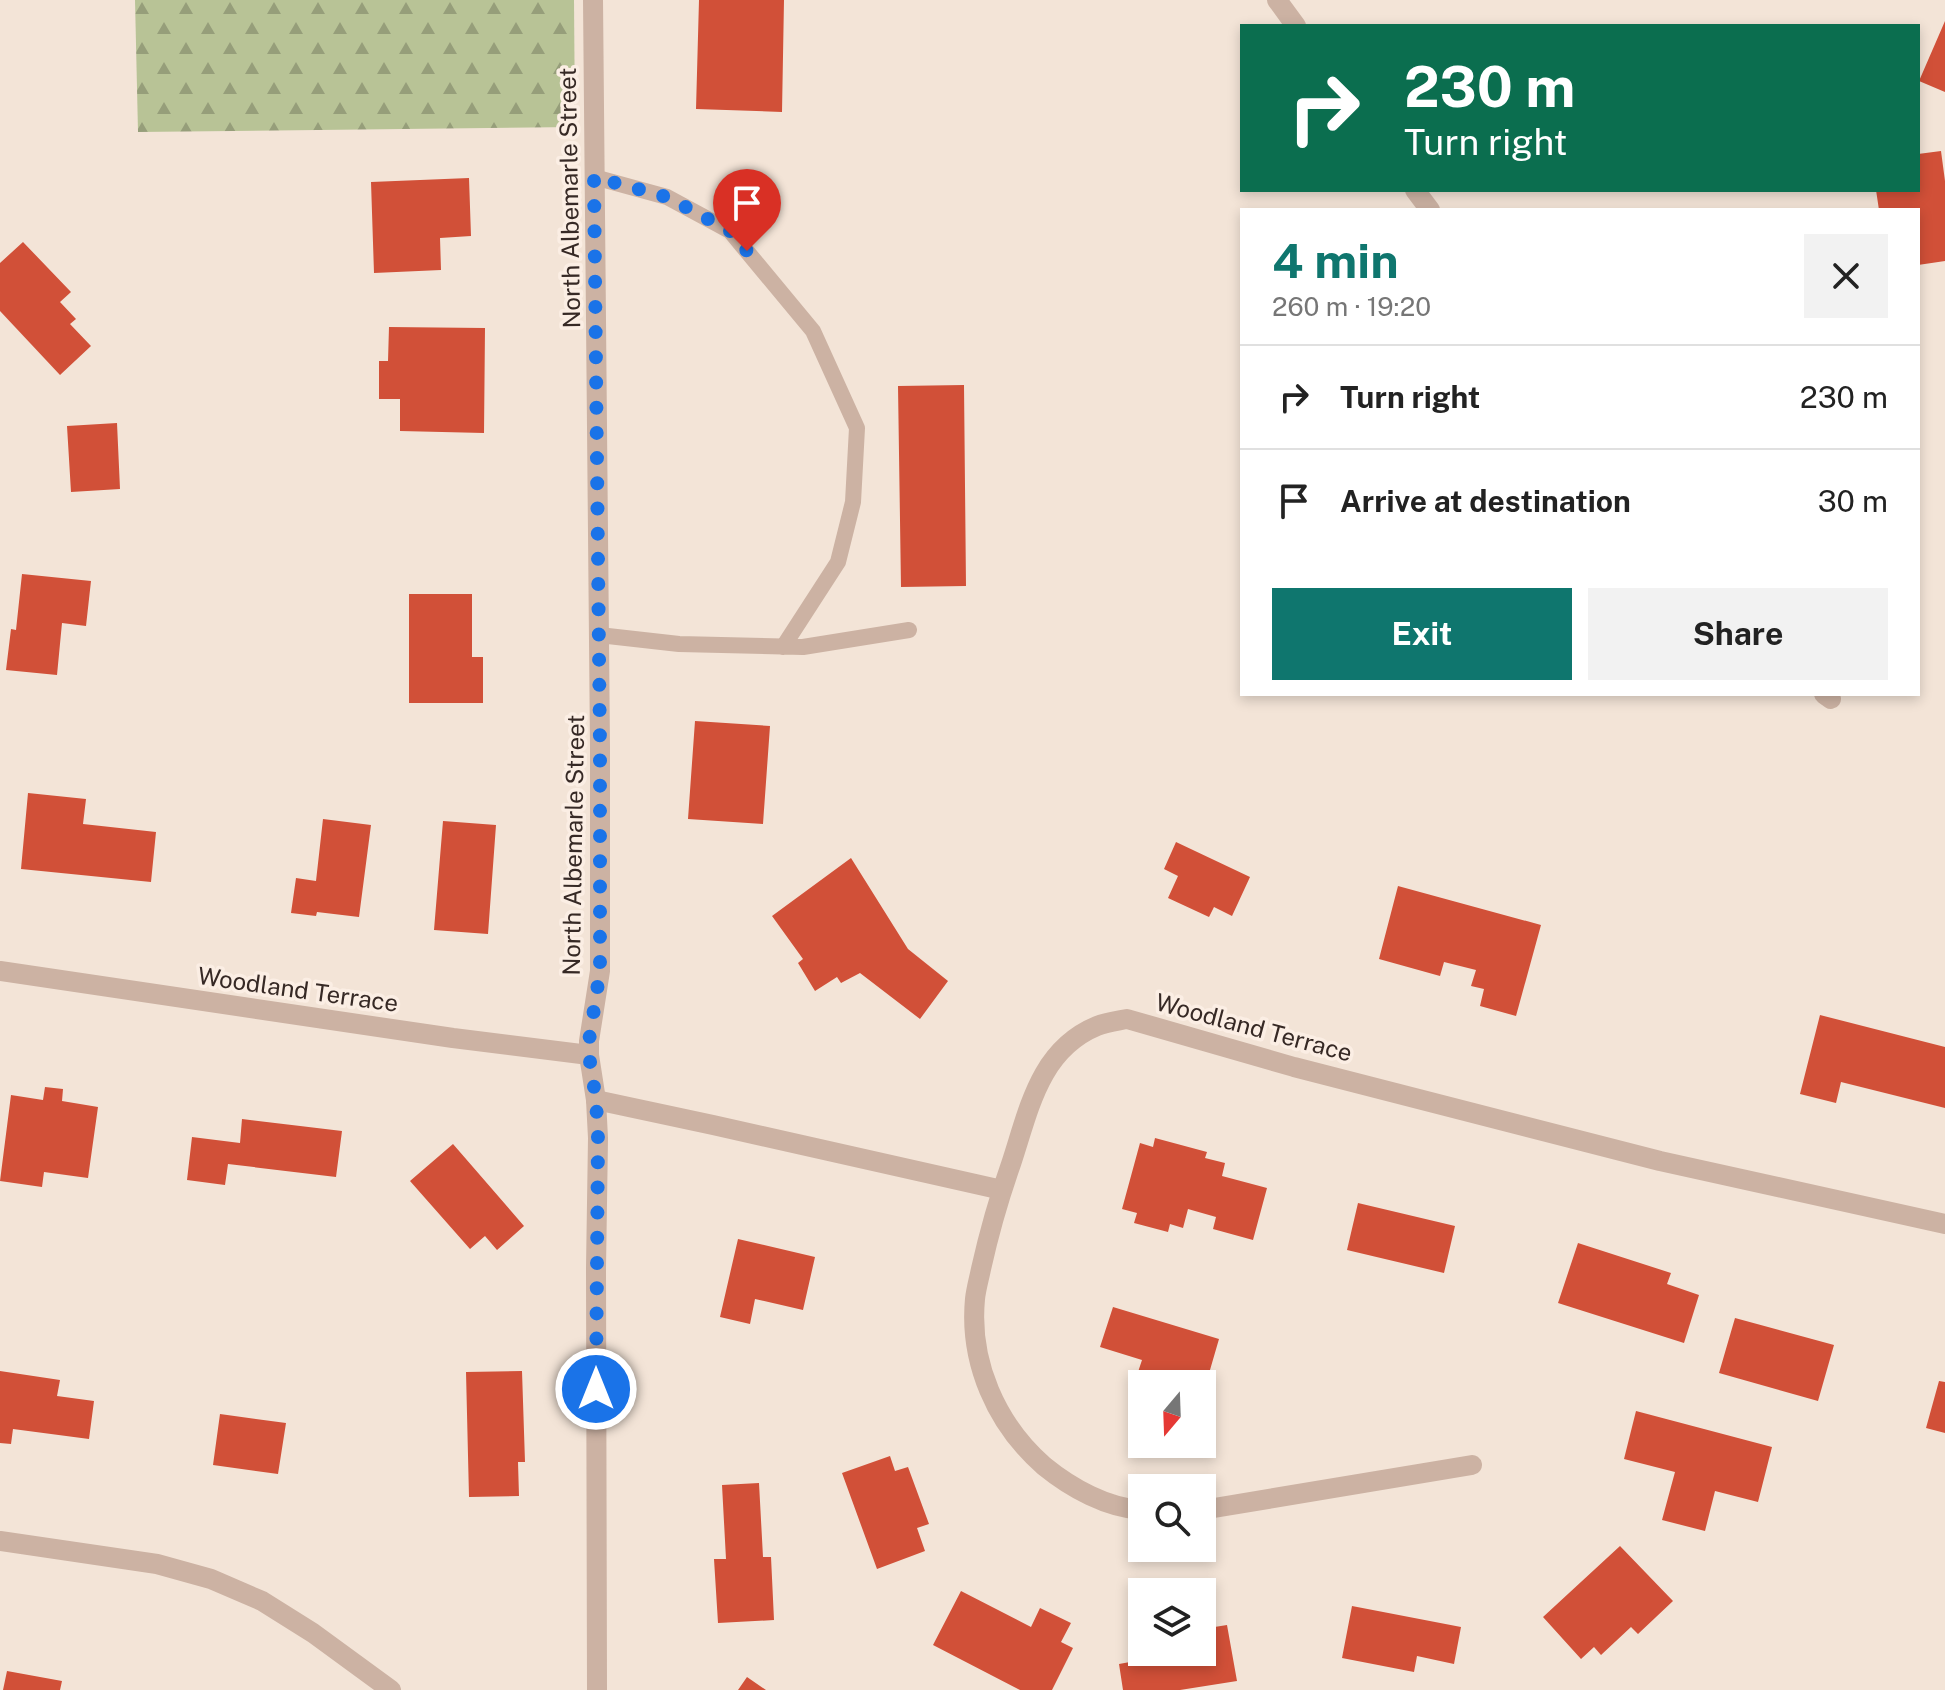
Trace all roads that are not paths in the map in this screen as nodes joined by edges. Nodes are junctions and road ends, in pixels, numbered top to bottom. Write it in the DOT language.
graph roads {
  1 [pos="593,0"];
  2 [pos="1277,0"];
  3 [pos="1295,24"];
  4 [pos="594,177"];
  5 [pos="909,630"];
  6 [pos="599,635"];
  7 [pos="783,647"];
  8 [pos="0,971"];
  9 [pos="589,1055"];
  10 [pos="596,1100"];
  11 [pos="1002,1190"];
  12 [pos="1945,1224"];
  13 [pos="1472,1465"];
  14 [pos="1128,1508"];
  15 [pos="1216,1508"];
  16 [pos="0,1541"];
  17 [pos="391,1690"];
  18 [pos="597,1690"];
  1 -- 4 [label="street, North Albemarle Street"];
  2 -- 3 [label="street"];
  4 -- 6 [label="street, North Albemarle Street"];
  4 -- 7 [label="lane"];
  5 -- 7 [label="lane"];
  6 -- 7 [label="lane"];
  6 -- 9 [label="street, North Albemarle Street"];
  8 -- 9 [label="street, Woodland Terrace"];
  9 -- 10 [label="street, North Albemarle Street"];
  10 -- 11 [label="street"];
  10 -- 18 [label="street, North Albemarle Street"];
  11 -- 12 [label="street, Woodland Terrace"];
  11 -- 14 [label="street, Woodland Terrace"];
  13 -- 15 [label="street"];
  16 -- 17 [label="street"];
}
